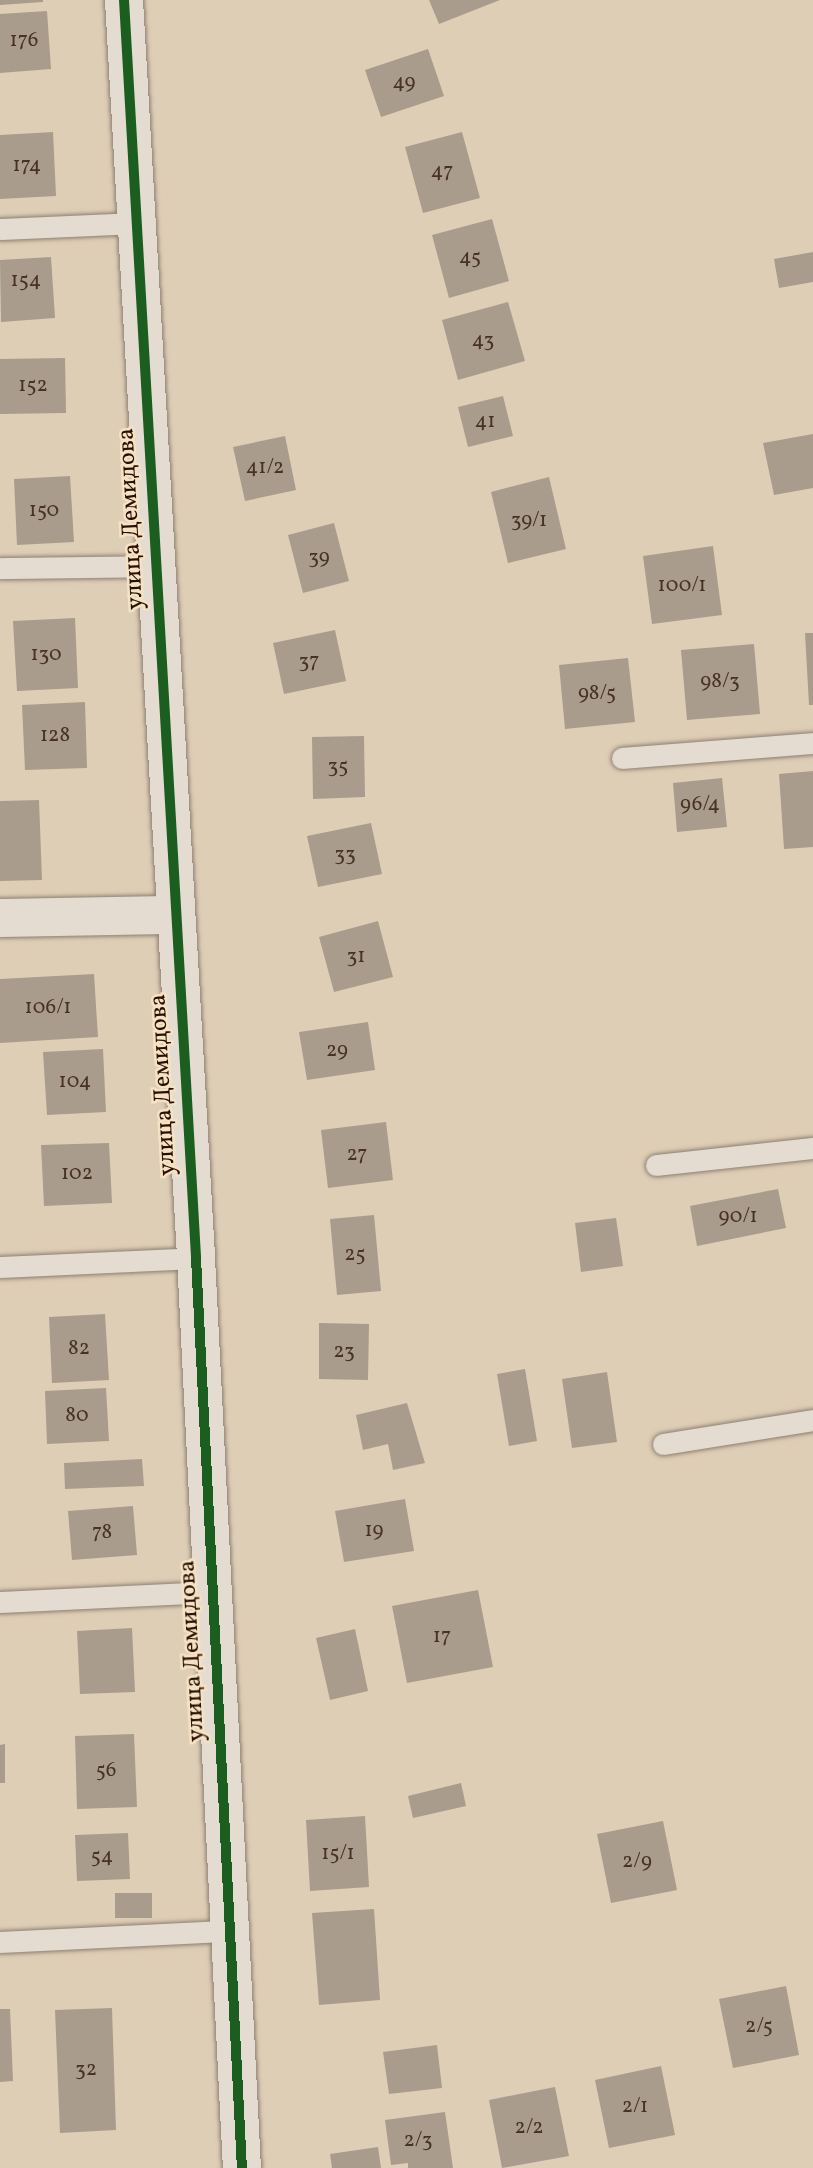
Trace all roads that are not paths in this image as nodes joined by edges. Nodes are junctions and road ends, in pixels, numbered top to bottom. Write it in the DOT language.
graph roads {
  1 [pos="124,0"];
  2 [pos="138,223"];
  3 [pos="0,229"];
  4 [pos="156,566"];
  5 [pos="0,568"];
  6 [pos="813,743"];
  7 [pos="622,758"];
  8 [pos="176,915"];
  9 [pos="0,918"];
  10 [pos="813,1148"];
  11 [pos="656,1166"];
  12 [pos="195,1258"];
  13 [pos="0,1267"];
  14 [pos="813,1420"];
  15 [pos="663,1444"];
  16 [pos="211,1592"];
  17 [pos="0,1602"];
  18 [pos="229,1931"];
  19 [pos="0,1942"];
  20 [pos="242,2168"];
  1 -- 2 [label="street, улица Демидова"];
  2 -- 3 [label="lane"];
  2 -- 4 [label="street, улица Демидова"];
  4 -- 5 [label="lane"];
  4 -- 8 [label="street, улица Демидова"];
  6 -- 7 [label="lane"];
  8 -- 9 [label="street"];
  8 -- 12 [label="street, улица Демидова"];
  10 -- 11 [label="lane"];
  12 -- 13 [label="lane"];
  12 -- 16 [label="street, улица Демидова"];
  14 -- 15 [label="lane"];
  16 -- 17 [label="lane"];
  16 -- 18 [label="street, улица Демидова"];
  18 -- 19 [label="lane"];
  18 -- 20 [label="street, улица Демидова"];
}
